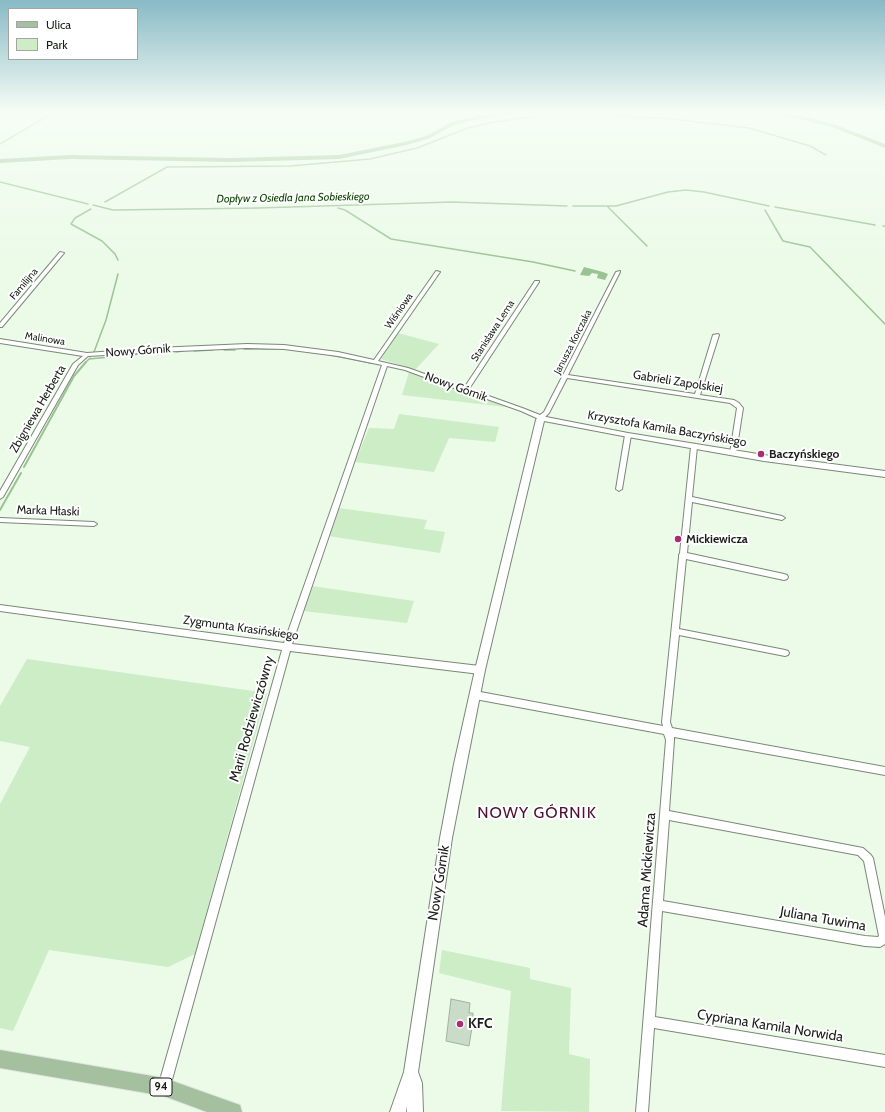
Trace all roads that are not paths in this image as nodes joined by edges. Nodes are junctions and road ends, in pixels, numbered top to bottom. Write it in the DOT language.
graph roads {
  1 [pos="62,253"];
  2 [pos="438,272"];
  3 [pos="618,272"];
  4 [pos="537,282"];
  5 [pos="0,326"];
  6 [pos="716,335"];
  7 [pos="0,341"];
  8 [pos="87,355"];
  9 [pos="376,362"];
  10 [pos="385,364"];
  11 [pos="565,376"];
  12 [pos="465,390"];
  13 [pos="698,396"];
  14 [pos="541,418"];
  15 [pos="628,435"];
  16 [pos="694,447"];
  17 [pos="732,453"];
  18 [pos="885,474"];
  19 [pos="619,489"];
  20 [pos="0,497"];
  21 [pos="689,499"];
  22 [pos="782,518"];
  23 [pos="0,520"];
  24 [pos="94,524"];
  25 [pos="682,555"];
  26 [pos="784,577"];
  27 [pos="0,608"];
  28 [pos="675,631"];
  29 [pos="287,646"];
  30 [pos="785,654"];
  31 [pos="480,670"];
  32 [pos="475,695"];
  33 [pos="668,731"];
  34 [pos="885,771"];
  35 [pos="665,815"];
  36 [pos="658,904"];
  37 [pos="650,1022"];
  38 [pos="0,1059"];
  39 [pos="885,1060"];
  40 [pos="411,1072"];
  41 [pos="164,1088"];
  42 [pos="233,1112"];
  43 [pos="398,1112"];
  44 [pos="415,1112"];
  45 [pos="642,1112"];
  1 -- 5 [label="street, Familijna"];
  2 -- 9 [label="street, Wiśniowa"];
  3 -- 11 [label="street, Janusza Korczaka"];
  4 -- 12 [label="street, Stanisława Lema"];
  6 -- 13 [label="street"];
  7 -- 8 [label="street, Malinowa"];
  8 -- 9 [label="street, Nowy Górnik"];
  8 -- 20 [label="street, Zbigniewa Herberta"];
  9 -- 10 [label="street, Nowy Górnik"];
  10 -- 12 [label="street, Nowy Górnik"];
  10 -- 29 [label="street, Marii Rodziewiczówny"];
  11 -- 13 [label="street, Gabrieli Zapolskiej"];
  11 -- 14 [label="street, Janusza Korczaka"];
  12 -- 14 [label="street, Nowy Górnik"];
  13 -- 17 [label="street, Gabrieli Zapolskiej"];
  14 -- 15 [label="street, Krzysztofa Kamila Baczyńskiego"];
  14 -- 31 [label="street, Nowy Górnik"];
  15 -- 16 [label="street, Krzysztofa Kamila Baczyńskiego"];
  15 -- 19 [label="street"];
  16 -- 17 [label="street, Krzysztofa Kamila Baczyńskiego"];
  16 -- 21 [label="street, Adama Mickiewicza"];
  17 -- 18 [label="street, Krzysztofa Kamila Baczyńskiego"];
  21 -- 22 [label="street"];
  21 -- 25 [label="street, Adama Mickiewicza"];
  23 -- 24 [label="street, Marka Hłaski"];
  25 -- 26 [label="street"];
  25 -- 28 [label="street, Adama Mickiewicza"];
  27 -- 29 [label="street, Zygmunta Krasińskiego"];
  28 -- 30 [label="street"];
  28 -- 33 [label="street, Adama Mickiewicza"];
  29 -- 31 [label="street, Zygmunta Krasińskiego"];
  29 -- 41 [label="street, Marii Rodziewiczówny"];
  31 -- 32 [label="street, Nowy Górnik"];
  32 -- 33 [label="street"];
  32 -- 40 [label="street, Nowy Górnik"];
  33 -- 34 [label="street"];
  33 -- 35 [label="street, Adama Mickiewicza"];
  35 -- 36 [label="street, Adama Mickiewicza"];
  35 -- 36 [label="street, Juliana Tuwima"];
  36 -- 37 [label="street, Adama Mickiewicza"];
  37 -- 39 [label="street, Cypriana Kamila Norwida"];
  37 -- 45 [label="street, Adama Mickiewicza"];
  38 -- 41 [label="main road, 94"];
  40 -- 43 [label="street, Nowy Górnik"];
  40 -- 44 [label="street, Nowy Górnik"];
  41 -- 42 [label="main road, 94"];
}
